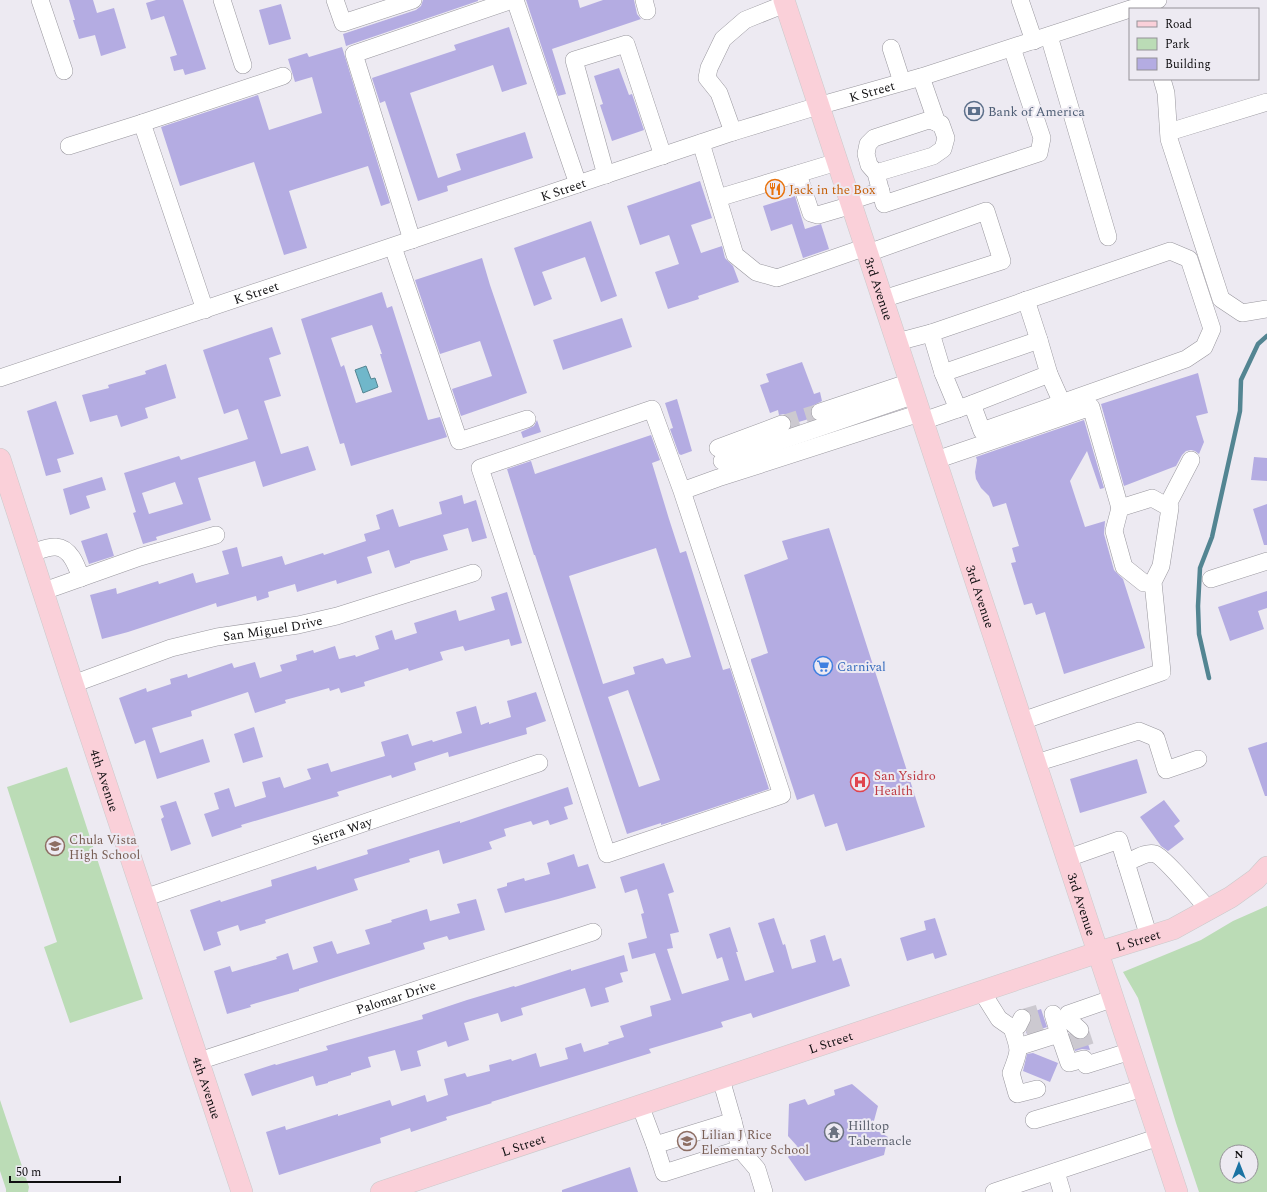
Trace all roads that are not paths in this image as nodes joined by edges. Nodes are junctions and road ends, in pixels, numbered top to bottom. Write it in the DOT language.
graph roads {
  1 [pos="40,0"];
  2 [pos="222,0"];
  3 [pos="335,0"];
  4 [pos="413,0"];
  5 [pos="513,0"];
  6 [pos="1020,0"];
  7 [pos="1158,0"];
  8 [pos="784,2"];
  9 [pos="1136,8"];
  10 [pos="1129,10"];
  11 [pos="1041,39"];
  12 [pos="891,48"];
  13 [pos="1012,48"];
  14 [pos="244,65"];
  15 [pos="64,71"];
  16 [pos="283,76"];
  17 [pos="921,77"];
  18 [pos="1162,80"];
  19 [pos="902,82"];
  20 [pos="1267,102"];
  21 [pos="818,106"];
  22 [pos="142,123"];
  23 [pos="937,123"];
  24 [pos="733,132"];
  25 [pos="1169,132"];
  26 [pos="701,143"];
  27 [pos="69,146"];
  28 [pos="663,156"];
  29 [pos="838,162"];
  30 [pos="876,173"];
  31 [pos="798,174"];
  32 [pos="606,175"];
  33 [pos="578,184"];
  34 [pos="881,191"];
  35 [pos="718,198"];
  36 [pos="851,203"];
  37 [pos="1108,237"];
  38 [pos="412,240"];
  39 [pos="393,247"];
  40 [pos="867,250"];
  41 [pos="883,299"];
  42 [pos="1026,300"];
  43 [pos="1267,309"];
  44 [pos="205,310"];
  45 [pos="931,333"];
  46 [pos="1039,340"];
  47 [pos="897,342"];
  48 [pos="943,373"];
  49 [pos="1049,374"];
  50 [pos="0,378"];
  51 [pos="917,403"];
  52 [pos="1062,403"];
  53 [pos="965,406"];
  54 [pos="820,412"];
  55 [pos="527,419"];
  56 [pos="782,424"];
  57 [pos="0,459"];
  58 [pos="936,460"];
  59 [pos="1191,460"];
  60 [pos="682,491"];
  61 [pos="1167,506"];
  62 [pos="1120,508"];
  63 [pos="216,535"];
  64 [pos="31,553"];
  65 [pos="1267,561"];
  66 [pos="473,573"];
  67 [pos="81,578"];
  68 [pos="1211,579"];
  69 [pos="1153,582"];
  70 [pos="44,591"];
  71 [pos="73,684"];
  72 [pos="1022,721"];
  73 [pos="1198,760"];
  74 [pos="539,763"];
  75 [pos="1036,763"];
  76 [pos="1068,858"];
  77 [pos="1126,863"];
  78 [pos="1267,867"];
  79 [pos="144,898"];
  80 [pos="1209,910"];
  81 [pos="593,932"];
  82 [pos="1149,937"];
  83 [pos="1099,952"];
  84 [pos="982,992"];
  85 [pos="1114,998"];
  86 [pos="1060,1022"];
  87 [pos="1018,1047"];
  88 [pos="1131,1051"];
  89 [pos="199,1061"];
  90 [pos="721,1079"];
  91 [pos="1143,1088"];
  92 [pos="1037,1089"];
  93 [pos="640,1105"];
  94 [pos="1034,1120"];
  95 [pos="733,1121"];
  96 [pos="1159,1137"];
  97 [pos="655,1146"];
  98 [pos="740,1149"];
  99 [pos="1056,1172"];
  100 [pos="242,1192"];
  101 [pos="381,1192"];
  102 [pos="764,1192"];
  103 [pos="994,1192"];
  104 [pos="1062,1192"];
  105 [pos="1177,1192"];
  1 -- 15 [label="street"];
  2 -- 14 [label="street"];
  3 -- 4 [label="street"];
  5 -- 33 [label="street"];
  5 -- 38 [label="street"];
  6 -- 11 [label="street"];
  7 -- 9 [label="street, K Street"];
  8 -- 21 [label="main road, 3rd Avenue"];
  8 -- 24 [label="street"];
  10 -- 11 [label="street, K Street"];
  11 -- 13 [label="street, K Street"];
  11 -- 37 [label="street"];
  12 -- 19 [label="street"];
  13 -- 17 [label="street, K Street"];
  13 -- 34 [label="street"];
  16 -- 22 [label="street"];
  17 -- 19 [label="street, K Street"];
  17 -- 23 [label="street"];
  18 -- 25 [label="street"];
  19 -- 21 [label="street, K Street"];
  20 -- 25 [label="street"];
  21 -- 24 [label="street, K Street"];
  21 -- 29 [label="main road, 3rd Avenue"];
  22 -- 27 [label="street"];
  22 -- 44 [label="street"];
  23 -- 30 [label="street"];
  23 -- 30 [label="street"];
  24 -- 26 [label="street, K Street"];
  25 -- 43 [label="street"];
  26 -- 28 [label="street, K Street"];
  26 -- 35 [label="street"];
  28 -- 32 [label="street, K Street"];
  28 -- 32 [label="street"];
  29 -- 31 [label="street"];
  29 -- 36 [label="main road, 3rd Avenue"];
  30 -- 34 [label="street"];
  31 -- 35 [label="street"];
  31 -- 36 [label="street"];
  32 -- 33 [label="street, K Street"];
  33 -- 38 [label="street, K Street"];
  34 -- 36 [label="street"];
  35 -- 40 [label="street"];
  36 -- 40 [label="main road, 3rd Avenue"];
  38 -- 39 [label="street, K Street"];
  39 -- 44 [label="street, K Street"];
  39 -- 55 [label="street"];
  40 -- 41 [label="main road, 3rd Avenue"];
  40 -- 41 [label="street"];
  41 -- 47 [label="main road, 3rd Avenue"];
  42 -- 45 [label="street"];
  42 -- 46 [label="street"];
  42 -- 52 [label="street"];
  44 -- 50 [label="street, K Street"];
  45 -- 47 [label="street"];
  45 -- 48 [label="street"];
  46 -- 48 [label="street"];
  46 -- 49 [label="street"];
  47 -- 51 [label="main road, 3rd Avenue"];
  48 -- 53 [label="street"];
  49 -- 52 [label="street"];
  49 -- 53 [label="street"];
  51 -- 53 [label="street"];
  51 -- 54 [label="street"];
  51 -- 56 [label="street"];
  51 -- 58 [label="main road, 3rd Avenue"];
  51 -- 60 [label="street"];
  52 -- 53 [label="street"];
  57 -- 64 [label="main road, 4th Avenue"];
  58 -- 62 [label="street"];
  58 -- 72 [label="main road, 3rd Avenue"];
  59 -- 61 [label="street"];
  60 -- 60 [label="street"];
  61 -- 62 [label="street"];
  61 -- 69 [label="street"];
  62 -- 69 [label="street"];
  63 -- 67 [label="street"];
  64 -- 67 [label="street"];
  64 -- 70 [label="main road, 4th Avenue"];
  65 -- 68 [label="street"];
  66 -- 71 [label="street, San Miguel Drive"];
  67 -- 70 [label="street"];
  69 -- 72 [label="street"];
  70 -- 71 [label="main road, 4th Avenue"];
  71 -- 79 [label="main road, 4th Avenue"];
  72 -- 75 [label="main road, 3rd Avenue"];
  73 -- 75 [label="street"];
  74 -- 79 [label="street, Sierra Way"];
  75 -- 76 [label="main road, 3rd Avenue"];
  76 -- 77 [label="street"];
  76 -- 83 [label="main road, 3rd Avenue"];
  77 -- 80 [label="street"];
  77 -- 82 [label="street"];
  78 -- 80 [label="main road, L Street"];
  79 -- 89 [label="main road, 4th Avenue"];
  80 -- 82 [label="main road, L Street"];
  81 -- 89 [label="street, Palomar Drive"];
  82 -- 83 [label="main road, L Street"];
  83 -- 84 [label="main road, L Street"];
  83 -- 85 [label="main road, 3rd Avenue"];
  84 -- 87 [label="street"];
  84 -- 90 [label="main road, L Street"];
  85 -- 86 [label="street"];
  85 -- 88 [label="main road, 3rd Avenue"];
  86 -- 87 [label="street"];
  86 -- 88 [label="street"];
  87 -- 92 [label="street"];
  88 -- 91 [label="main road, 3rd Avenue"];
  89 -- 100 [label="main road, 4th Avenue"];
  90 -- 93 [label="main road, L Street"];
  90 -- 95 [label="street"];
  91 -- 94 [label="street"];
  91 -- 96 [label="main road, 3rd Avenue"];
  93 -- 97 [label="street"];
  93 -- 101 [label="main road, L Street"];
  95 -- 97 [label="street"];
  95 -- 98 [label="street"];
  96 -- 99 [label="street"];
  96 -- 105 [label="main road, 3rd Avenue"];
  97 -- 98 [label="street"];
  98 -- 102 [label="street"];
  99 -- 103 [label="street"];
  99 -- 104 [label="street"];
}
